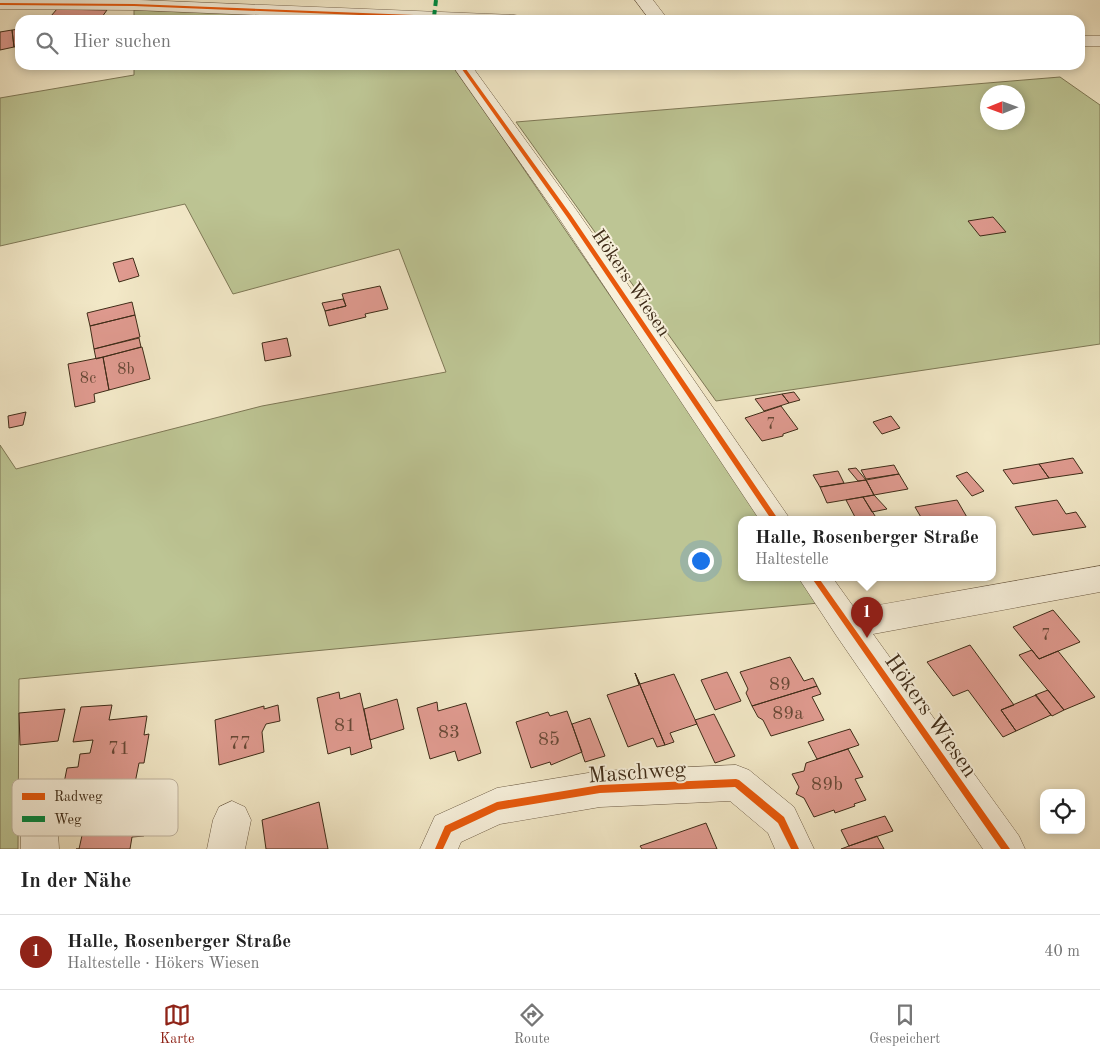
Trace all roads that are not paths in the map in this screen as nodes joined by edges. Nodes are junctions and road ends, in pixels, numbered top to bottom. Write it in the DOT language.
graph roads {
  1 [pos="644,0"];
  2 [pos="136,3"];
  3 [pos="0,4"];
  4 [pos="360,15"];
  5 [pos="653,15"];
  6 [pos="1085,40"];
  7 [pos="1100,41"];
  8 [pos="465,70"];
  9 [pos="773,516"];
  10 [pos="1100,579"];
  11 [pos="817,581"];
  12 [pos="846,625"];
  13 [pos="39,836"];
  14 [pos="40,849"];
  15 [pos="439,849"];
  16 [pos="795,849"];
  17 [pos="1006,849"];
  1 -- 5 [label="street"];
  2 -- 3 [label="street"];
  2 -- 4 [label="street"];
  6 -- 7 [label="street"];
  8 -- 9 [label="street, Hökers Wiesen"];
  10 -- 12 [label="street"];
  11 -- 12 [label="street, Hökers Wiesen"];
  12 -- 17 [label="street, Hökers Wiesen"];
  13 -- 14 [label="street"];
  15 -- 16 [label="street, Maschweg"];
}
